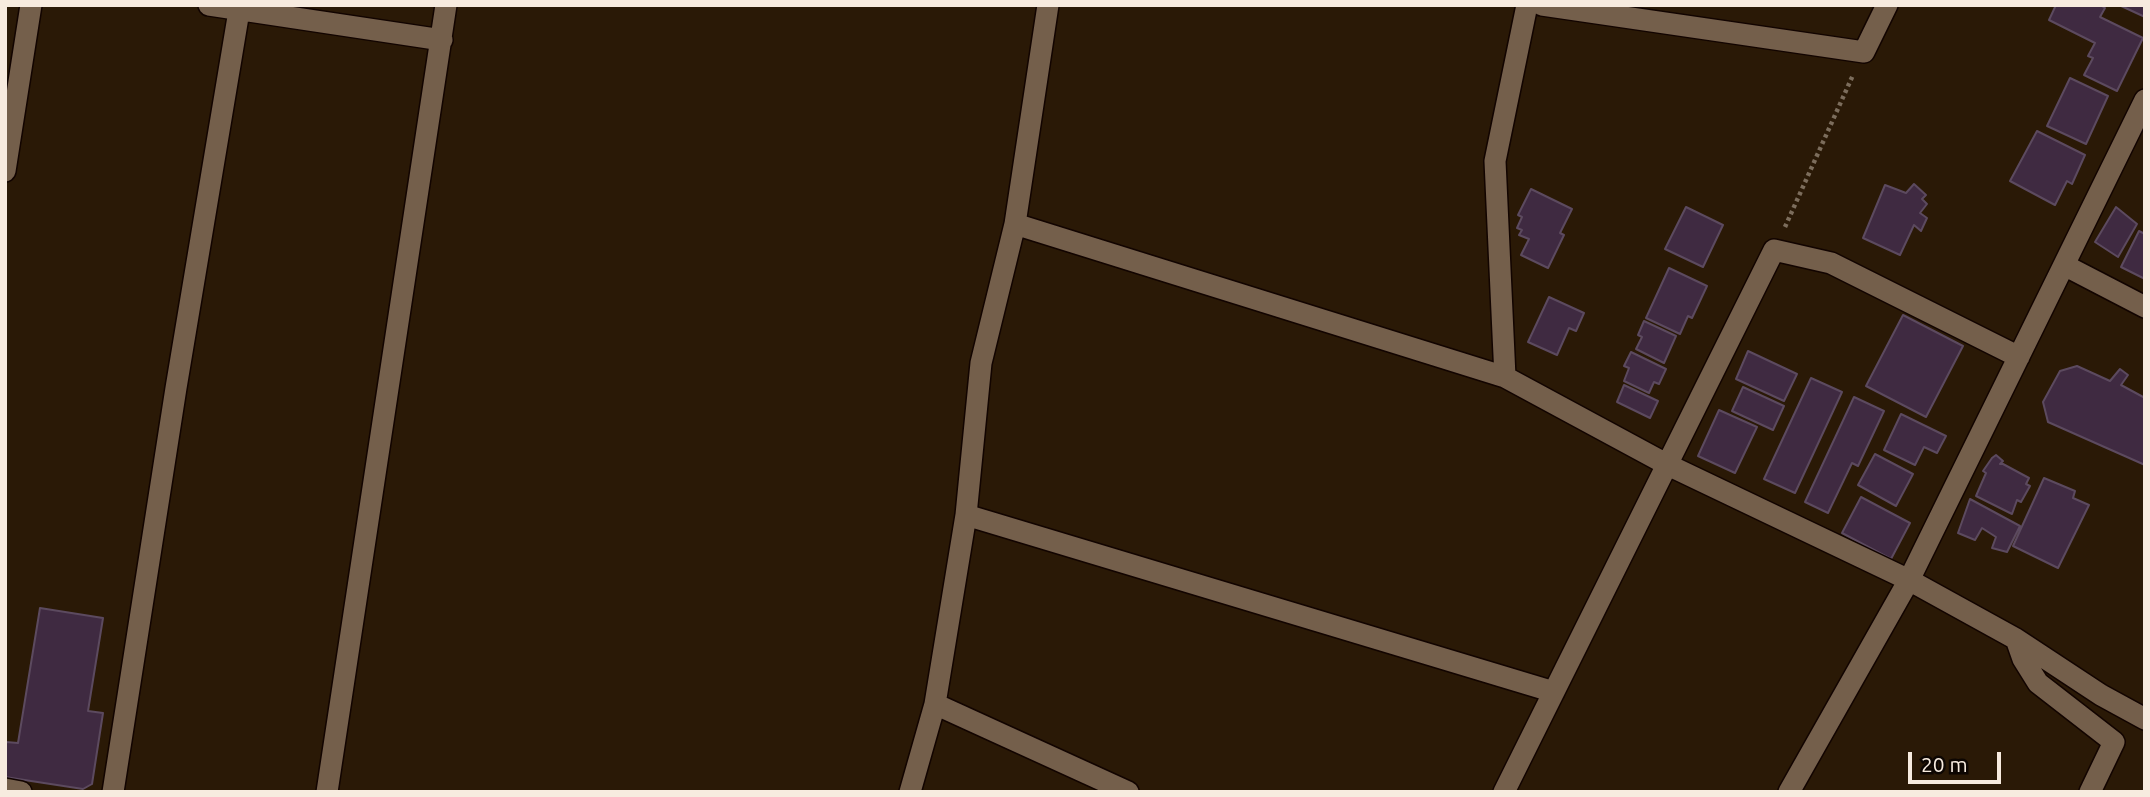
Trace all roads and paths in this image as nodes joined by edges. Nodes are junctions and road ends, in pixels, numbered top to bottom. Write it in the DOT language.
graph roads {
  1 [pos="31,5"];
  2 [pos="209,5"];
  3 [pos="446,5"];
  4 [pos="1048,5"];
  5 [pos="1527,5"];
  6 [pos="1542,5"];
  7 [pos="1887,5"];
  8 [pos="239,8"];
  9 [pos="442,40"];
  10 [pos="1864,52"];
  11 [pos="2145,100"];
  12 [pos="5,171"];
  13 [pos="1015,224"];
  14 [pos="1774,250"];
  15 [pos="2064,265"];
  16 [pos="2145,307"];
  17 [pos="2019,357"];
  18 [pos="1505,377"];
  19 [pos="1668,465"];
  20 [pos="966,514"];
  21 [pos="1909,580"];
  22 [pos="2016,639"];
  23 [pos="1554,692"];
  24 [pos="934,704"];
  25 [pos="2136,715"];
  26 [pos="5,789"];
  27 [pos="21,792"];
  28 [pos="113,792"];
  29 [pos="327,792"];
  30 [pos="910,792"];
  31 [pos="1128,792"];
  32 [pos="1504,792"];
  33 [pos="1789,792"];
  34 [pos="2090,792"];
  1 -- 12 [label="street"];
  2 -- 8 [label="street"];
  3 -- 9 [label="street"];
  4 -- 13 [label="street"];
  5 -- 18 [label="street"];
  6 -- 10 [label="street"];
  7 -- 10 [label="street"];
  8 -- 9 [label="street"];
  8 -- 28 [label="street"];
  9 -- 29 [label="street"];
  10 -- 14 [label="path"];
  11 -- 15 [label="street"];
  13 -- 18 [label="street"];
  13 -- 20 [label="street"];
  14 -- 17 [label="street"];
  14 -- 19 [label="street"];
  15 -- 16 [label="street"];
  15 -- 17 [label="street"];
  17 -- 21 [label="street"];
  18 -- 19 [label="street"];
  19 -- 21 [label="street"];
  19 -- 23 [label="street"];
  20 -- 23 [label="street"];
  20 -- 24 [label="street"];
  21 -- 22 [label="street"];
  21 -- 33 [label="street"];
  22 -- 25 [label="street"];
  22 -- 34 [label="street"];
  23 -- 32 [label="street"];
  24 -- 30 [label="street"];
  24 -- 31 [label="street"];
  26 -- 27 [label="street"];
}
